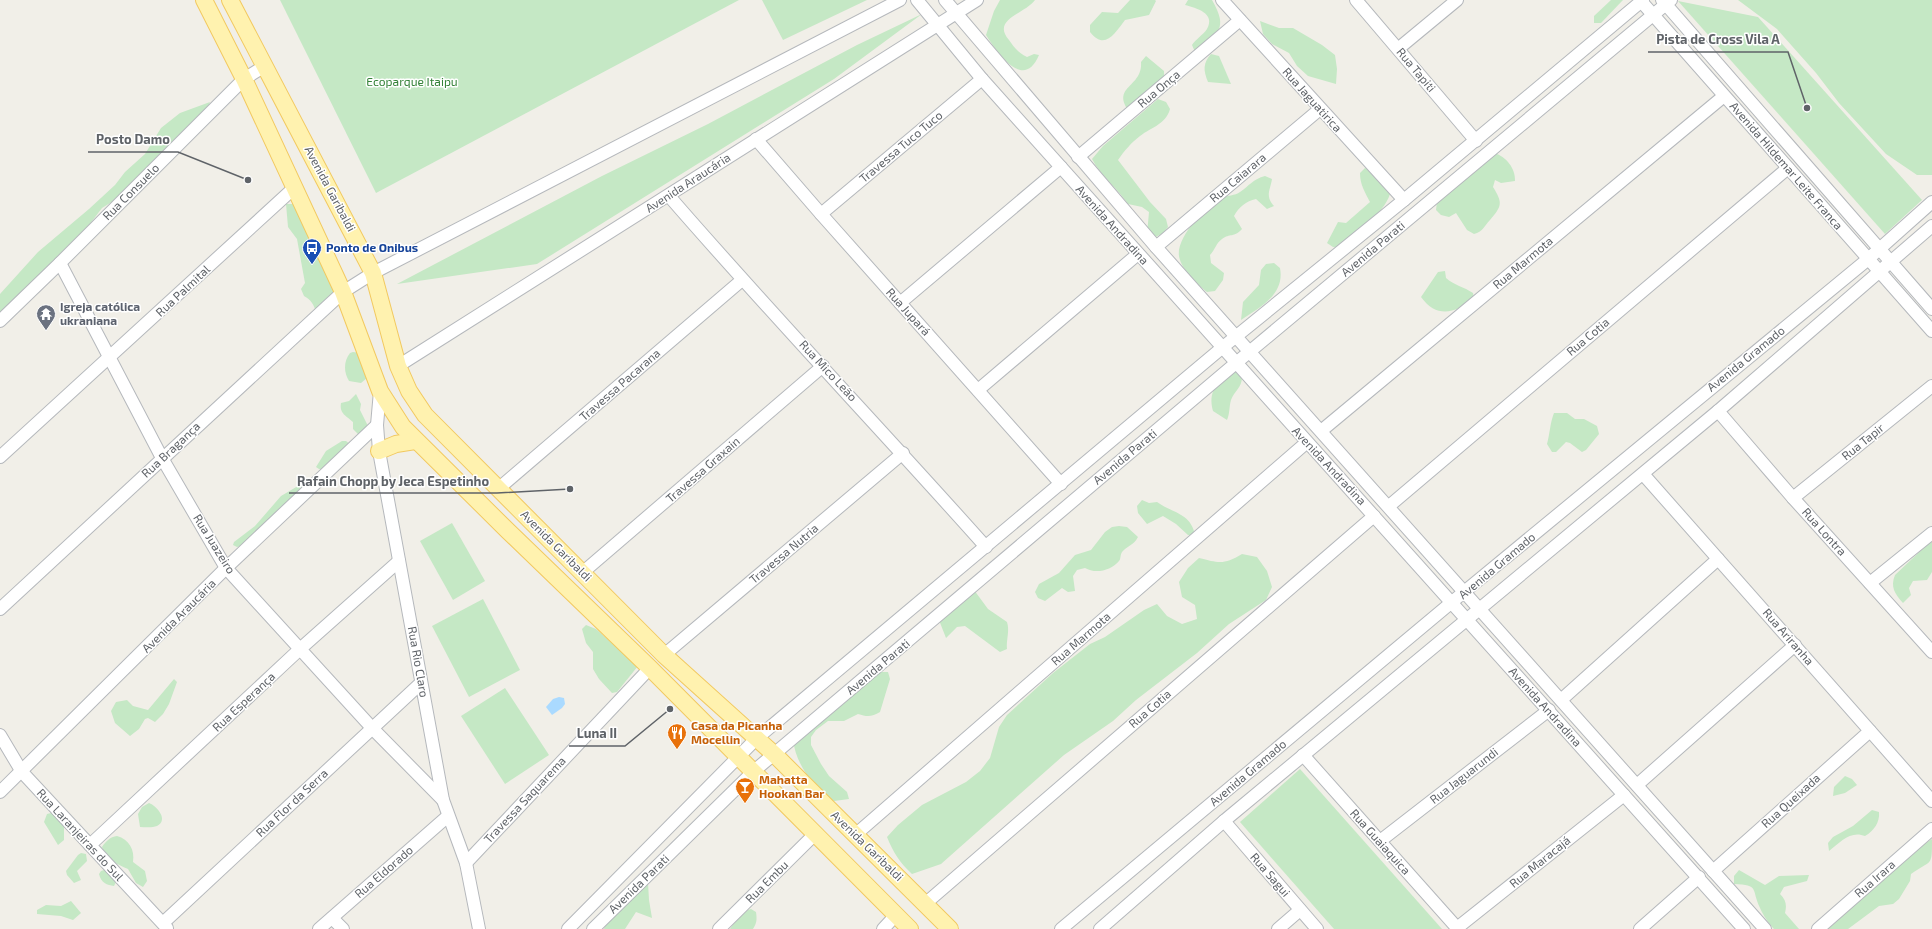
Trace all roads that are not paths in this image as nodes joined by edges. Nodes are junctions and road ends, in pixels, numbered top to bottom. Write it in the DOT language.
graph roads {
  1 [pos="204,0"];
  2 [pos="230,0"];
  3 [pos="900,0"];
  4 [pos="917,0"];
  5 [pos="945,0"];
  6 [pos="977,0"];
  7 [pos="1222,0"];
  8 [pos="1356,0"];
  9 [pos="1457,0"];
  10 [pos="1641,1"];
  11 [pos="1666,1"];
  12 [pos="956,14"];
  13 [pos="1654,16"];
  14 [pos="1240,20"];
  15 [pos="937,25"];
  16 [pos="1399,48"];
  17 [pos="265,66"];
  18 [pos="244,79"];
  19 [pos="982,79"];
  20 [pos="1724,96"];
  21 [pos="1320,109"];
  22 [pos="756,139"];
  23 [pos="1476,141"];
  24 [pos="1078,157"];
  25 [pos="1061,168"];
  26 [pos="1788,168"];
  27 [pos="294,188"];
  28 [pos="669,196"];
  29 [pos="1404,200"];
  30 [pos="1932,202"];
  31 [pos="821,214"];
  32 [pos="1932,226"];
  33 [pos="1156,247"];
  34 [pos="1879,250"];
  35 [pos="1138,254"];
  36 [pos="1868,260"];
  37 [pos="1892,263"];
  38 [pos="60,264"];
  39 [pos="1879,272"];
  40 [pos="373,273"];
  41 [pos="742,280"];
  42 [pos="343,292"];
  43 [pos="900,303"];
  44 [pos="1932,309"];
  45 [pos="0,321"];
  46 [pos="1932,331"];
  47 [pos="1236,337"];
  48 [pos="1223,347"];
  49 [pos="1249,352"];
  50 [pos="110,359"];
  51 [pos="1236,363"];
  52 [pos="370,366"];
  53 [pos="398,366"];
  54 [pos="823,366"];
  55 [pos="1932,386"];
  56 [pos="978,390"];
  57 [pos="380,391"];
  58 [pos="1718,411"];
  59 [pos="377,425"];
  60 [pos="1321,431"];
  61 [pos="415,441"];
  62 [pos="1306,443"];
  63 [pos="379,451"];
  64 [pos="903,453"];
  65 [pos="0,457"];
  66 [pos="162,458"];
  67 [pos="1643,474"];
  68 [pos="1061,484"];
  69 [pos="498,489"];
  70 [pos="1793,498"];
  71 [pos="1389,506"];
  72 [pos="1374,516"];
  73 [pos="1932,533"];
  74 [pos="986,547"];
  75 [pos="1718,559"];
  76 [pos="399,561"];
  77 [pos="226,568"];
  78 [pos="582,573"];
  79 [pos="1870,583"];
  80 [pos="1464,592"];
  81 [pos="1452,603"];
  82 [pos="0,609"];
  83 [pos="1478,610"];
  84 [pos="1467,620"];
  85 [pos="1794,645"];
  86 [pos="300,650"];
  87 [pos="1932,652"];
  88 [pos="664,655"];
  89 [pos="650,668"];
  90 [pos="421,683"];
  91 [pos="1561,700"];
  92 [pos="1549,710"];
  93 [pos="373,729"];
  94 [pos="1870,730"];
  95 [pos="0,735"];
  96 [pos="756,739"];
  97 [pos="774,755"];
  98 [pos="1303,755"];
  99 [pos="739,756"];
  100 [pos="754,771"];
  101 [pos="22,772"];
  102 [pos="1637,785"];
  103 [pos="0,792"];
  104 [pos="1624,795"];
  105 [pos="443,800"];
  106 [pos="1932,801"];
  107 [pos="448,816"];
  108 [pos="1224,821"];
  109 [pos="1932,829"];
  110 [pos="815,834"];
  111 [pos="855,836"];
  112 [pos="1380,841"];
  113 [pos="90,845"];
  114 [pos="466,863"];
  115 [pos="1713,871"];
  116 [pos="1699,877"];
  117 [pos="926,903"];
  118 [pos="1300,910"];
  119 [pos="896,915"];
  120 [pos="332,918"];
  121 [pos="165,926"];
  122 [pos="319,929"];
  123 [pos="343,929"];
  124 [pos="479,929"];
  125 [pos="568,929"];
  126 [pos="593,929"];
  127 [pos="720,929"];
  128 [pos="883,929"];
  129 [pos="910,929"];
  130 [pos="950,929"];
  131 [pos="1061,929"];
  132 [pos="1100,929"];
  133 [pos="1278,929"];
  134 [pos="1317,929"];
  135 [pos="1457,929"];
  136 [pos="1640,929"];
  137 [pos="1744,929"];
  138 [pos="1765,929"];
  139 [pos="1818,929"];
  1 -- 18 [label="main road, Avenida Garibaldi"];
  2 -- 17 [label="main road, Avenida Garibaldi"];
  3 -- 40 [label="street"];
  4 -- 15 [label="street, Avenida Andradina"];
  5 -- 12 [label="street, Avenida Andradina"];
  6 -- 12 [label="street, Avenida Araucária"];
  7 -- 14 [label="street, Rua Jaguatirica"];
  8 -- 16 [label="street, Rua Tapiti"];
  9 -- 16 [label="street"];
  10 -- 13 [label="street, Avenida Hildemar Leite Franca"];
  10 -- 23 [label="street, Avenida Parati"];
  11 -- 13 [label="street, Avenida Parati"];
  11 -- 34 [label="street, Avenida Hildemar Leite Franca"];
  12 -- 15 [label="street, Avenida Araucária"];
  12 -- 24 [label="street, Avenida Andradina"];
  13 -- 20 [label="street, Avenida Hildemar Leite Franca"];
  13 -- 49 [label="street, Avenida Parati"];
  14 -- 21 [label="street, Rua Jaguatirica"];
  14 -- 24 [label="street, Rua Onça"];
  15 -- 19 [label="street, Avenida Andradina"];
  15 -- 22 [label="street, Avenida Araucária"];
  16 -- 23 [label="street, Rua Tapiti"];
  17 -- 18 [label="street, Rua Consuelo"];
  17 -- 40 [label="main road, Avenida Garibaldi"];
  18 -- 27 [label="main road, Avenida Garibaldi"];
  18 -- 38 [label="street, Rua Consuelo"];
  19 -- 25 [label="street, Avenida Andradina"];
  19 -- 31 [label="street, Travessa Tuco Tuco"];
  20 -- 26 [label="street, Avenida Hildemar Leite Franca"];
  20 -- 60 [label="street, Rua Marmota"];
  21 -- 29 [label="street, Rua Jaguatirica"];
  21 -- 33 [label="street, Rua Caiarara"];
  22 -- 28 [label="street, Avenida Araucária"];
  22 -- 31 [label="street, Rua Jupará"];
  23 -- 29 [label="street, Avenida Parati"];
  24 -- 33 [label="street, Avenida Andradina"];
  25 -- 35 [label="street, Avenida Andradina"];
  25 -- 43 [label="street"];
  26 -- 36 [label="street, Avenida Hildemar Leite Franca"];
  26 -- 71 [label="street, Rua Cotia"];
  27 -- 42 [label="main road, Avenida Garibaldi"];
  27 -- 50 [label="street, Rua Palmital"];
  28 -- 41 [label="street, Rua Mico Leão"];
  28 -- 53 [label="street, Avenida Araucária"];
  29 -- 47 [label="street, Avenida Parati"];
  30 -- 34 [label="street, Avenida Gramado"];
  31 -- 43 [label="street, Rua Jupará"];
  32 -- 37 [label="street, Avenida Gramado"];
  33 -- 47 [label="street, Avenida Andradina"];
  34 -- 36 [label="street, Avenida Gramado"];
  34 -- 37 [label="street, Avenida Hildemar Leite Franca"];
  35 -- 48 [label="street, Avenida Andradina"];
  35 -- 56 [label="street"];
  36 -- 39 [label="street, Avenida Hildemar Leite Franca"];
  36 -- 80 [label="street, Avenida Gramado"];
  37 -- 39 [label="street, Avenida Gramado"];
  37 -- 44 [label="street, Avenida Hildemar Leite Franca"];
  38 -- 45 [label="street, Rua Consuelo"];
  38 -- 50 [label="street, Rua Juazeiro"];
  39 -- 46 [label="street, Avenida Hildemar Leite Franca"];
  39 -- 58 [label="street, Avenida Gramado"];
  40 -- 42 [label="street, Rua Bragança"];
  40 -- 53 [label="main road, Avenida Garibaldi"];
  41 -- 54 [label="street, Rua Mico Leão"];
  41 -- 69 [label="street, Travessa Pacarana"];
  42 -- 52 [label="main road, Avenida Garibaldi"];
  42 -- 66 [label="street, Rua Bragança"];
  43 -- 56 [label="street, Rua Jupará"];
  47 -- 48 [label="street, Avenida Parati"];
  47 -- 49 [label="street, Avenida Andradina"];
  48 -- 51 [label="street, Avenida Andradina"];
  48 -- 68 [label="street, Avenida Parati"];
  49 -- 51 [label="street, Avenida Parati"];
  49 -- 60 [label="street, Avenida Andradina"];
  50 -- 65 [label="street, Rua Palmital"];
  50 -- 66 [label="street, Rua Juazeiro"];
  51 -- 62 [label="street, Avenida Andradina"];
  51 -- 97 [label="street, Avenida Parati"];
  52 -- 53 [label="main road"];
  52 -- 57 [label="main road, Avenida Garibaldi"];
  53 -- 69 [label="main road, Avenida Garibaldi"];
  54 -- 64 [label="street, Rua Mico Leão"];
  54 -- 78 [label="street, Travessa Graxain"];
  55 -- 70 [label="street, Rua Tapir"];
  56 -- 68 [label="street, Rua Jupará"];
  57 -- 59 [label="street, Rua Rio Claro"];
  57 -- 61 [label="main road, Avenida Garibaldi"];
  58 -- 67 [label="street, Avenida Gramado"];
  58 -- 70 [label="street, Rua Lontra"];
  59 -- 63 [label="street, Rua Rio Claro"];
  59 -- 77 [label="street, Avenida Araucária"];
  60 -- 71 [label="street, Avenida Andradina"];
  61 -- 63 [label="main road"];
  61 -- 89 [label="main road, Avenida Garibaldi"];
  62 -- 72 [label="street, Avenida Andradina"];
  62 -- 111 [label="street, Rua Marmota"];
  63 -- 76 [label="street, Rua Rio Claro"];
  64 -- 74 [label="street, Rua Mico Leão"];
  64 -- 88 [label="street, Travessa Nutria"];
  66 -- 77 [label="street, Rua Juazeiro"];
  66 -- 82 [label="street, Rua Bragança"];
  67 -- 75 [label="street, Rua Ariranha"];
  67 -- 83 [label="street, Avenida Gramado"];
  68 -- 74 [label="street, Avenida Parati"];
  69 -- 78 [label="main road, Avenida Garibaldi"];
  70 -- 79 [label="street, Rua Lontra"];
  71 -- 80 [label="street, Avenida Andradina"];
  72 -- 81 [label="street, Avenida Andradina"];
  72 -- 117 [label="street, Rua Cotia"];
  73 -- 79 [label="street"];
  74 -- 96 [label="street, Avenida Parati"];
  75 -- 85 [label="street, Rua Ariranha"];
  75 -- 91 [label="street"];
  76 -- 86 [label="street, Rua Esperança"];
  76 -- 90 [label="street, Rua Rio Claro"];
  77 -- 86 [label="street, Rua Juazeiro"];
  77 -- 101 [label="street, Avenida Araucária"];
  78 -- 88 [label="main road, Avenida Garibaldi"];
  79 -- 87 [label="street, Rua Lontra"];
  80 -- 81 [label="street, Avenida Gramado"];
  80 -- 83 [label="street, Avenida Andradina"];
  81 -- 84 [label="street, Avenida Andradina"];
  81 -- 131 [label="street, Avenida Gramado"];
  83 -- 84 [label="street, Avenida Gramado"];
  83 -- 91 [label="street, Avenida Andradina"];
  84 -- 92 [label="street, Avenida Andradina"];
  84 -- 98 [label="street, Avenida Gramado"];
  85 -- 94 [label="street, Rua Ariranha"];
  85 -- 102 [label="street"];
  86 -- 93 [label="street, Rua Juazeiro"];
  86 -- 113 [label="street, Rua Esperança"];
  88 -- 96 [label="main road, Avenida Garibaldi"];
  89 -- 99 [label="main road, Avenida Garibaldi"];
  89 -- 114 [label="street, Travessa Saquarema"];
  90 -- 93 [label="street, Rua Flor da Serra"];
  90 -- 105 [label="street, Rua Rio Claro"];
  91 -- 102 [label="street, Avenida Andradina"];
  92 -- 104 [label="street, Avenida Andradina"];
  92 -- 112 [label="street, Rua Jaguarundi"];
  93 -- 105 [label="street, Rua Juazeiro"];
  93 -- 121 [label="street, Rua Flor da Serra"];
  94 -- 106 [label="street, Rua Ariranha"];
  94 -- 115 [label="street, Rua Queixada"];
  95 -- 101 [label="street, Rua Laranjeiras do Sul"];
  96 -- 97 [label="main road, Avenida Garibaldi"];
  96 -- 99 [label="street, Avenida Parati"];
  97 -- 100 [label="street, Avenida Parati"];
  97 -- 111 [label="main road, Avenida Garibaldi"];
  98 -- 108 [label="street, Avenida Gramado"];
  98 -- 112 [label="street, Rua Guaiaquica"];
  99 -- 100 [label="main road, Avenida Garibaldi"];
  99 -- 125 [label="street, Avenida Parati"];
  100 -- 110 [label="main road, Avenida Garibaldi"];
  100 -- 126 [label="street, Avenida Parati"];
  101 -- 103 [label="street, Avenida Araucária"];
  101 -- 113 [label="street, Rua Laranjeiras do Sul"];
  102 -- 115 [label="street, Avenida Andradina"];
  104 -- 116 [label="street, Avenida Andradina"];
  104 -- 135 [label="street, Rua Maracajá"];
  105 -- 107 [label="street, Rua Rio Claro"];
  107 -- 114 [label="street, Rua Rio Claro"];
  107 -- 120 [label="street, Rua Eldorado"];
  108 -- 118 [label="street, Rua Sagui"];
  108 -- 132 [label="street, Avenida Gramado"];
  109 -- 139 [label="street, Rua Irara"];
  110 -- 119 [label="main road, Avenida Garibaldi"];
  110 -- 127 [label="street, Rua Embu"];
  111 -- 117 [label="main road, Avenida Garibaldi"];
  112 -- 135 [label="street, Rua Guaiaquica"];
  113 -- 121 [label="street, Rua Laranjeiras do Sul"];
  114 -- 124 [label="street, Rua Rio Claro"];
  115 -- 138 [label="street, Avenida Andradina"];
  116 -- 136 [label="street"];
  116 -- 137 [label="street, Avenida Andradina"];
  117 -- 130 [label="main road, Avenida Garibaldi"];
  118 -- 133 [label="street"];
  118 -- 134 [label="street, Rua Sagui"];
  119 -- 128 [label="street"];
  119 -- 129 [label="main road, Avenida Garibaldi"];
  120 -- 122 [label="street, Rua Eldorado"];
  120 -- 123 [label="street"];
}
